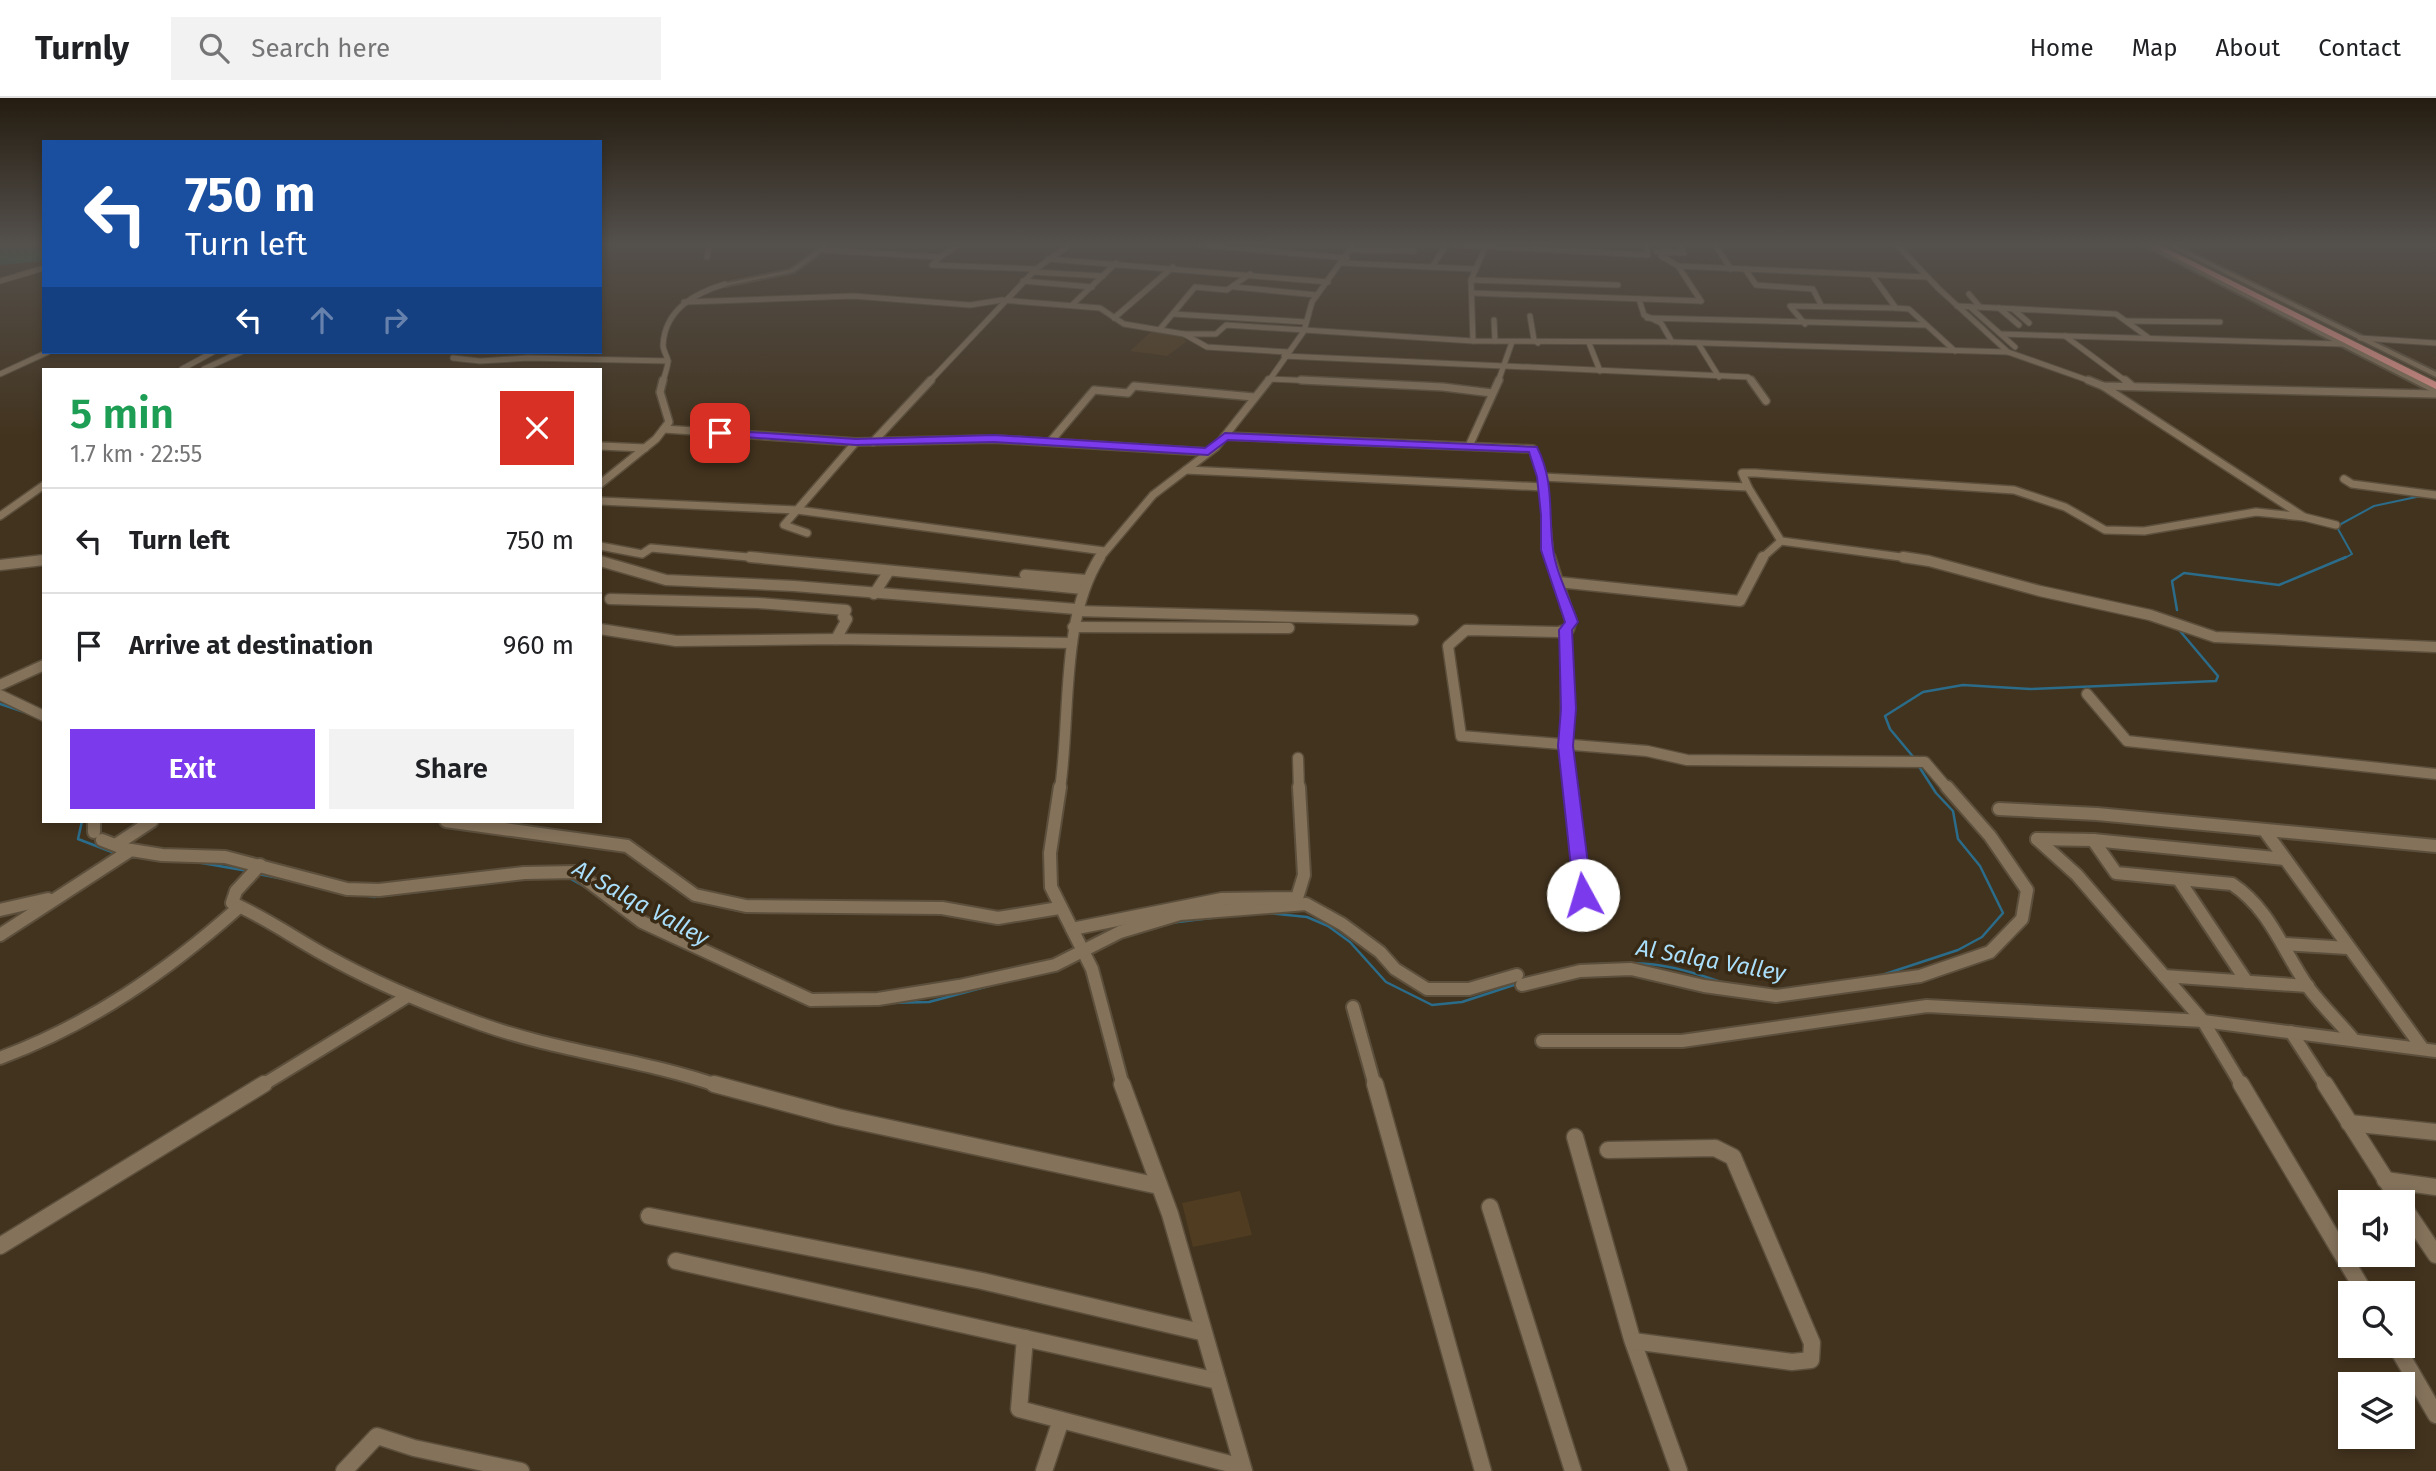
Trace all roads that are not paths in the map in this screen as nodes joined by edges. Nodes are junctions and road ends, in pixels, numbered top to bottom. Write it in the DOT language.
graph roads {
  1 [pos="680,309"];
  2 [pos="996,309"];
  3 [pos="1105,309"];
  4 [pos="1124,309"];
  5 [pos="1177,309"];
  6 [pos="1311,309"];
  7 [pos="1472,309"];
  8 [pos="1643,309"];
  9 [pos="1793,309"];
  10 [pos="1837,309"];
  11 [pos="1909,309"];
  12 [pos="1960,309"];
  13 [pos="1972,309"];
  14 [pos="2000,309"];
  15 [pos="2013,309"];
  16 [pos="2015,309"];
  17 [pos="2273,309"];
  18 [pos="2282,309"];
  19 [pos="2289,309"];
  20 [pos="2301,309"];
  21 [pos="1173,314"];
  22 [pos="1530,316"];
  23 [pos="1114,318"];
  24 [pos="1647,318"];
  25 [pos="1494,320"];
  26 [pos="2127,321"];
  27 [pos="2220,322"];
  28 [pos="2029,323"];
  29 [pos="1805,324"];
  30 [pos="1853,325"];
  31 [pos="1925,325"];
  32 [pos="2019,325"];
  33 [pos="1305,327"];
  34 [pos="1160,329"];
  35 [pos="2170,330"];
  36 [pos="1184,334"];
  37 [pos="2001,334"];
  38 [pos="2065,336"];
  39 [pos="2149,338"];
  40 [pos="2360,338"];
  41 [pos="2183,339"];
  42 [pos="1473,341"];
  43 [pos="1495,341"];
  44 [pos="1512,342"];
  45 [pos="1672,342"];
  46 [pos="1538,343"];
  47 [pos="1589,343"];
  48 [pos="1698,343"];
  49 [pos="2343,344"];
  50 [pos="2436,344"];
  51 [pos="2015,347"];
  52 [pos="1955,351"];
  53 [pos="2008,352"];
  54 [pos="44,354"];
  55 [pos="209,354"];
  56 [pos="237,354"];
  57 [pos="1286,354"];
  58 [pos="453,358"];
  59 [pos="505,359"];
  60 [pos="668,361"];
  61 [pos="1505,367"];
  62 [pos="184,368"];
  63 [pos="206,368"];
  64 [pos="485,368"];
  65 [pos="1600,371"];
  66 [pos="0,374"];
  67 [pos="1719,377"];
  68 [pos="1268,379"];
  69 [pos="2103,386"];
  70 [pos="2132,386"];
  71 [pos="2434,387"];
  72 [pos="1492,393"];
  73 [pos="1254,397"];
  74 [pos="1766,401"];
  75 [pos="664,429"];
  76 [pos="1225,436"];
  77 [pos="856,442"];
  78 [pos="873,442"];
  79 [pos="1050,442"];
  80 [pos="602,446"];
  81 [pos="1469,446"];
  82 [pos="645,448"];
  83 [pos="1208,452"];
  84 [pos="1186,470"];
  85 [pos="1542,477"];
  86 [pos="2344,479"];
  87 [pos="602,482"];
  88 [pos="42,486"];
  89 [pos="1543,487"];
  90 [pos="1748,487"];
  91 [pos="2436,495"];
  92 [pos="42,496"];
  93 [pos="602,501"];
  94 [pos="797,510"];
  95 [pos="2304,517"];
  96 [pos="0,518"];
  97 [pos="2336,525"];
  98 [pos="807,533"];
  99 [pos="1781,541"];
  100 [pos="602,546"];
  101 [pos="1104,551"];
  102 [pos="42,561"];
  103 [pos="602,562"];
  104 [pos="0,565"];
  105 [pos="889,572"];
  106 [pos="1025,575"];
  107 [pos="1558,582"];
  108 [pos="1084,585"];
  109 [pos="874,594"];
  110 [pos="610,599"];
  111 [pos="1076,610"];
  112 [pos="1413,620"];
  113 [pos="1073,627"];
  114 [pos="1289,628"];
  115 [pos="602,629"];
  116 [pos="1566,630"];
  117 [pos="836,639"];
  118 [pos="1072,643"];
  119 [pos="2436,647"];
  120 [pos="42,666"];
  121 [pos="0,685"];
  122 [pos="2087,694"];
  123 [pos="0,695"];
  124 [pos="42,715"];
  125 [pos="1566,746"];
  126 [pos="1298,758"];
  127 [pos="2436,774"];
  128 [pos="1999,809"];
  129 [pos="149,823"];
  130 [pos="460,823"];
  131 [pos="97,831"];
  132 [pos="2266,831"];
  133 [pos="2093,840"];
  134 [pos="117,844"];
  135 [pos="2436,846"];
  136 [pos="131,850"];
  137 [pos="2286,859"];
  138 [pos="260,865"];
  139 [pos="2179,880"];
  140 [pos="1583,895"];
  141 [pos="55,898"];
  142 [pos="239,908"];
  143 [pos="1059,908"];
  144 [pos="0,910"];
  145 [pos="1072,929"];
  146 [pos="0,935"];
  147 [pos="2284,944"];
  148 [pos="2348,948"];
  149 [pos="1084,952"];
  150 [pos="2164,976"];
  151 [pos="2247,982"];
  152 [pos="2308,986"];
  153 [pos="408,996"];
  154 [pos="1353,1007"];
  155 [pos="2203,1021"];
  156 [pos="2291,1032"];
  157 [pos="2354,1040"];
  158 [pos="1542,1041"];
  159 [pos="2430,1050"];
  160 [pos="0,1058"];
  161 [pos="2349,1123"];
  162 [pos="2436,1132"];
  163 [pos="1575,1137"];
  164 [pos="1608,1150"];
  165 [pos="2385,1180"];
  166 [pos="1159,1186"];
  167 [pos="2436,1186"];
  168 [pos="2392,1190"];
  169 [pos="1490,1207"];
  170 [pos="649,1216"];
  171 [pos="2415,1224"];
  172 [pos="0,1246"];
  173 [pos="2436,1255"];
  174 [pos="676,1261"];
  175 [pos="2358,1281"];
  176 [pos="1201,1332"];
  177 [pos="1025,1338"];
  178 [pos="1633,1340"];
  179 [pos="2403,1358"];
  180 [pos="1218,1381"];
  181 [pos="2436,1415"];
  182 [pos="1061,1420"];
  183 [pos="1243,1469"];
  184 [pos="344,1471"];
  185 [pos="522,1471"];
  186 [pos="1044,1471"];
  187 [pos="1483,1471"];
  188 [pos="1573,1471"];
  189 [pos="1678,1471"];
  1 -- 60 [label="street"];
  2 -- 78 [label="street"];
  3 -- 23 [label="street"];
  4 -- 23 [label="street"];
  5 -- 21 [label="street"];
  6 -- 33 [label="street"];
  7 -- 42 [label="street"];
  8 -- 24 [label="street"];
  9 -- 29 [label="street"];
  10 -- 30 [label="street"];
  11 -- 31 [label="street"];
  12 -- 53 [label="street"];
  13 -- 37 [label="street"];
  14 -- 32 [label="street"];
  15 -- 28 [label="street"];
  16 -- 26 [label="street"];
  17 -- 49 [label="main road"];
  18 -- 71 [label="highway"];
  19 -- 71 [label="highway"];
  20 -- 40 [label="main road"];
  21 -- 33 [label="street"];
  21 -- 34 [label="street"];
  22 -- 46 [label="street"];
  23 -- 34 [label="street"];
  24 -- 29 [label="street"];
  24 -- 45 [label="street"];
  25 -- 43 [label="street"];
  26 -- 27 [label="street"];
  26 -- 39 [label="street"];
  29 -- 30 [label="street"];
  30 -- 31 [label="street"];
  31 -- 52 [label="street"];
  33 -- 36 [label="street"];
  33 -- 42 [label="street"];
  33 -- 57 [label="street"];
  34 -- 36 [label="street"];
  35 -- 41 [label="street"];
  36 -- 57 [label="street"];
  37 -- 38 [label="street"];
  37 -- 51 [label="street"];
  38 -- 39 [label="street"];
  38 -- 70 [label="street"];
  39 -- 41 [label="street"];
  40 -- 50 [label="street"];
  40 -- 71 [label="main road"];
  41 -- 49 [label="street"];
  42 -- 43 [label="street"];
  43 -- 44 [label="street"];
  44 -- 46 [label="street"];
  44 -- 61 [label="street"];
  45 -- 47 [label="street"];
  45 -- 48 [label="street"];
  46 -- 47 [label="street"];
  47 -- 65 [label="street"];
  48 -- 52 [label="street"];
  48 -- 67 [label="street"];
  49 -- 71 [label="main road"];
  52 -- 53 [label="street"];
  53 -- 69 [label="street"];
  54 -- 66 [label="street"];
  55 -- 62 [label="street"];
  56 -- 63 [label="street"];
  57 -- 61 [label="street"];
  57 -- 68 [label="street"];
  58 -- 59 [label="street"];
  59 -- 60 [label="street"];
  59 -- 64 [label="street"];
  60 -- 75 [label="street"];
  61 -- 65 [label="street"];
  61 -- 72 [label="street"];
  65 -- 67 [label="street"];
  67 -- 74 [label="street"];
  68 -- 72 [label="street"];
  68 -- 73 [label="street"];
  69 -- 70 [label="street"];
  69 -- 95 [label="street"];
  70 -- 71 [label="street"];
  72 -- 81 [label="street"];
  73 -- 76 [label="street"];
  73 -- 79 [label="street"];
  75 -- 77 [label="street"];
  75 -- 82 [label="street"];
  76 -- 81 [label="street"];
  76 -- 83 [label="street"];
  77 -- 78 [label="street"];
  77 -- 94 [label="street"];
  78 -- 79 [label="street"];
  79 -- 83 [label="street"];
  80 -- 82 [label="street"];
  81 -- 85 [label="street"];
  82 -- 87 [label="street"];
  83 -- 84 [label="street"];
  84 -- 89 [label="street"];
  84 -- 101 [label="street"];
  85 -- 89 [label="street"];
  85 -- 90 [label="street"];
  86 -- 91 [label="street"];
  88 -- 96 [label="street"];
  89 -- 107 [label="street"];
  90 -- 95 [label="street"];
  90 -- 99 [label="street"];
  92 -- 96 [label="street"];
  93 -- 94 [label="street"];
  94 -- 98 [label="street"];
  94 -- 101 [label="street"];
  95 -- 97 [label="street"];
  99 -- 107 [label="street"];
  99 -- 119 [label="street"];
  100 -- 105 [label="street"];
  101 -- 108 [label="street"];
  102 -- 104 [label="street"];
  103 -- 109 [label="street"];
  105 -- 108 [label="street"];
  105 -- 109 [label="street"];
  106 -- 108 [label="street"];
  107 -- 116 [label="street"];
  108 -- 111 [label="street"];
  109 -- 111 [label="street"];
  110 -- 117 [label="street"];
  111 -- 112 [label="street"];
  111 -- 113 [label="street"];
  113 -- 114 [label="street"];
  113 -- 118 [label="street"];
  115 -- 117 [label="street"];
  116 -- 125 [label="street"];
  116 -- 125 [label="street"];
  117 -- 118 [label="street"];
  118 -- 143 [label="street"];
  120 -- 121 [label="street"];
  122 -- 127 [label="street"];
  123 -- 124 [label="street"];
  125 -- 140 [label="street"];
  125 -- 149 [label="street"];
  126 -- 145 [label="street"];
  128 -- 132 [label="street"];
  129 -- 134 [label="street"];
  130 -- 143 [label="street"];
  131 -- 134 [label="street"];
  132 -- 135 [label="street"];
  132 -- 137 [label="street"];
  133 -- 137 [label="street"];
  133 -- 139 [label="street"];
  133 -- 150 [label="street"];
  134 -- 136 [label="street"];
  136 -- 138 [label="street"];
  136 -- 141 [label="street"];
  137 -- 148 [label="street"];
  138 -- 142 [label="street"];
  138 -- 149 [label="street"];
  139 -- 147 [label="street"];
  139 -- 151 [label="street"];
  141 -- 144 [label="street"];
  141 -- 146 [label="street"];
  142 -- 153 [label="street"];
  142 -- 160 [label="street"];
  143 -- 145 [label="street"];
  145 -- 149 [label="street"];
  147 -- 148 [label="street"];
  147 -- 152 [label="street"];
  148 -- 159 [label="street"];
  149 -- 166 [label="street"];
  150 -- 151 [label="street"];
  150 -- 155 [label="street"];
  151 -- 152 [label="street"];
  152 -- 157 [label="street"];
  153 -- 166 [label="street"];
  153 -- 172 [label="street"];
  154 -- 187 [label="street"];
  155 -- 156 [label="street"];
  155 -- 158 [label="street"];
  155 -- 175 [label="street"];
  156 -- 157 [label="street"];
  156 -- 161 [label="street"];
  157 -- 159 [label="street"];
  161 -- 162 [label="street"];
  161 -- 165 [label="street"];
  163 -- 178 [label="street"];
  164 -- 178 [label="street"];
  165 -- 167 [label="street"];
  165 -- 168 [label="street"];
  166 -- 176 [label="street"];
  169 -- 188 [label="street"];
  170 -- 176 [label="street"];
  171 -- 173 [label="street"];
  174 -- 177 [label="street"];
  176 -- 180 [label="street"];
  177 -- 180 [label="street"];
  177 -- 182 [label="street"];
  178 -- 189 [label="street"];
  179 -- 181 [label="street"];
  180 -- 183 [label="street"];
  182 -- 183 [label="street"];
  182 -- 186 [label="street"];
  184 -- 185 [label="street"];
}
